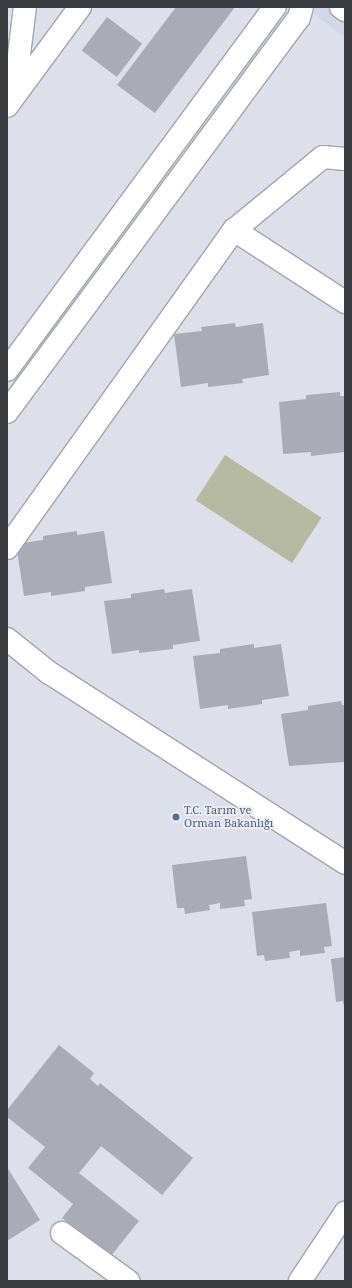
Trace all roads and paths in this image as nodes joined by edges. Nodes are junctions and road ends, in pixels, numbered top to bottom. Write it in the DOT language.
graph roads {
  1 [pos="24,7"];
  2 [pos="80,7"];
  3 [pos="275,7"];
  4 [pos="302,7"];
  5 [pos="341,7"];
  6 [pos="345,10"];
  7 [pos="10,101"];
  8 [pos="345,158"];
  9 [pos="234,230"];
  10 [pos="345,302"];
  11 [pos="7,370"];
  12 [pos="7,412"];
  13 [pos="7,548"];
  14 [pos="7,639"];
  15 [pos="345,863"];
  16 [pos="345,1212"];
  17 [pos="62,1233"];
  18 [pos="128,1281"];
  19 [pos="300,1281"];
  1 -- 7 [label="street"];
  2 -- 7 [label="street"];
  3 -- 11 [label="street"];
  4 -- 12 [label="street"];
  5 -- 6 [label="street"];
  8 -- 9 [label="street"];
  9 -- 10 [label="street"];
  9 -- 13 [label="street"];
  14 -- 15 [label="street"];
  16 -- 19 [label="street"];
  17 -- 18 [label="street"];
}
